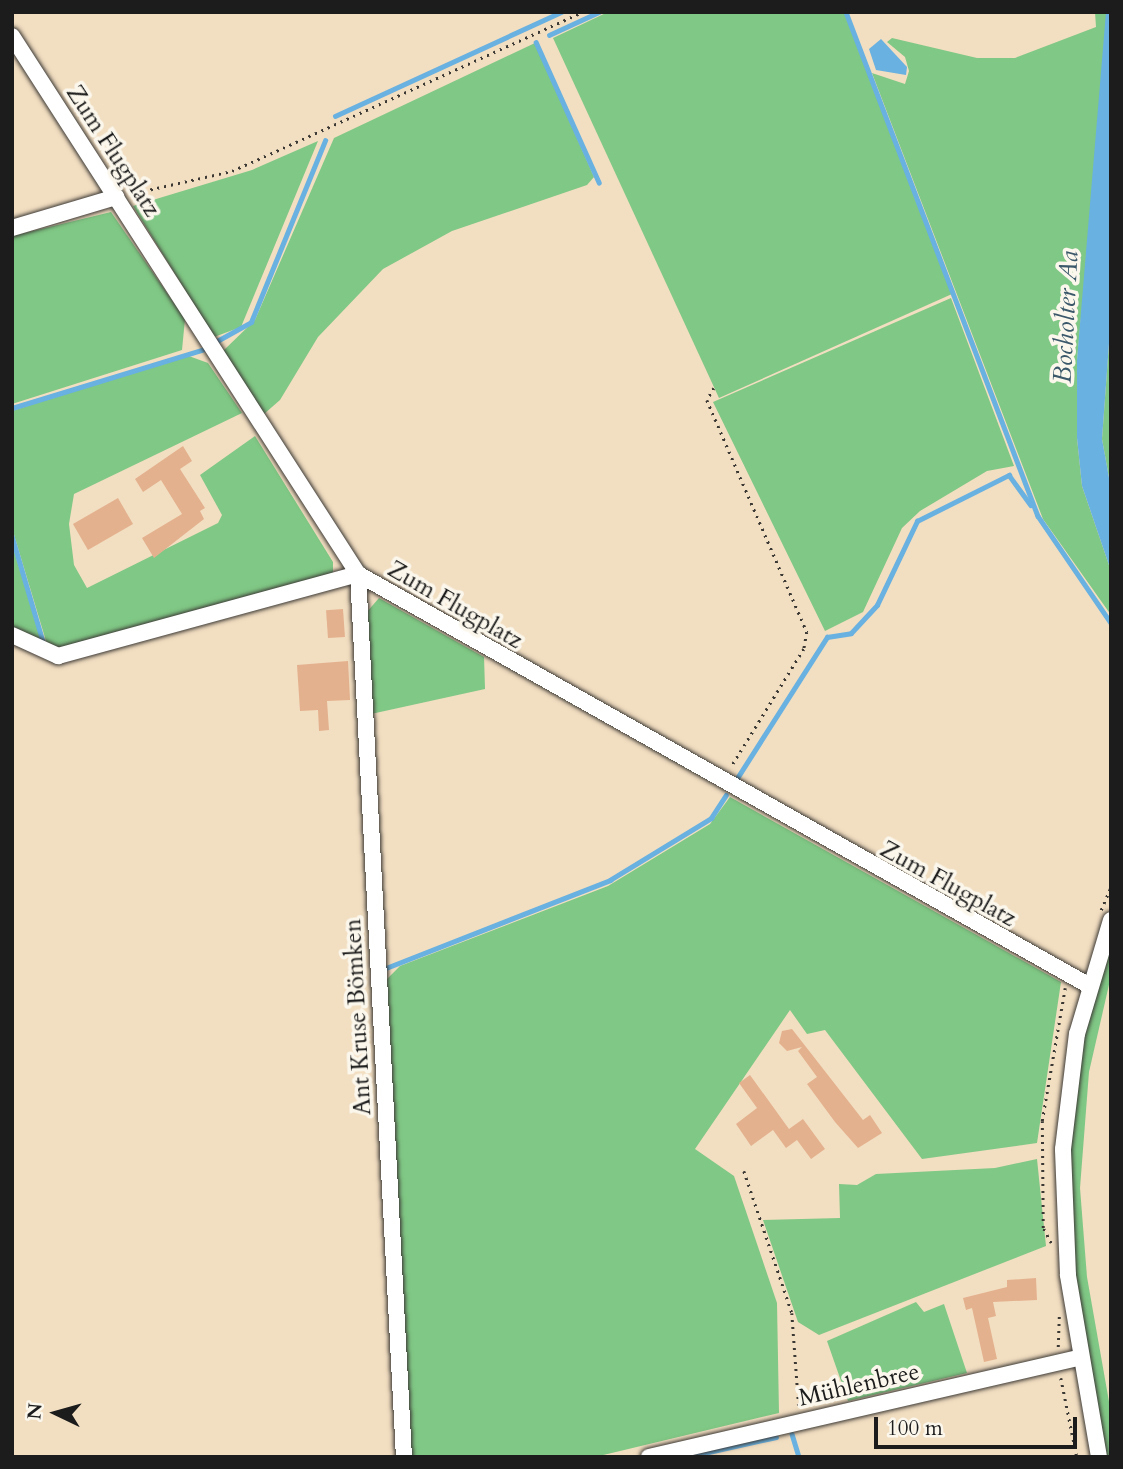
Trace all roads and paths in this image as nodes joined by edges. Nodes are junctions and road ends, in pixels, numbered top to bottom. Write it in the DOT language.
graph roads {
  1 [pos="583,12"];
  2 [pos="12,36"];
  3 [pos="116,197"];
  4 [pos="12,228"];
  5 [pos="714,388"];
  6 [pos="358,574"];
  7 [pos="12,635"];
  8 [pos="722,782"];
  9 [pos="1111,920"];
  10 [pos="1088,985"];
  11 [pos="744,1171"];
  12 [pos="1079,1358"];
  13 [pos="802,1422"];
  14 [pos="404,1457"];
  15 [pos="649,1457"];
  16 [pos="1099,1457"];
  1 -- 3 [label="path"];
  2 -- 3 [label="street, Zum Flugplatz"];
  3 -- 4 [label="street"];
  3 -- 6 [label="street, Zum Flugplatz"];
  5 -- 8 [label="path"];
  6 -- 7 [label="street"];
  6 -- 8 [label="street, Zum Flugplatz"];
  6 -- 14 [label="street, Ant Kruse Bömken"];
  8 -- 10 [label="street, Zum Flugplatz"];
  9 -- 10 [label="street"];
  10 -- 12 [label="street"];
  11 -- 13 [label="path"];
  12 -- 13 [label="street, Mühlenbree"];
  12 -- 16 [label="street"];
  13 -- 15 [label="street, Mühlenbree"];
}
